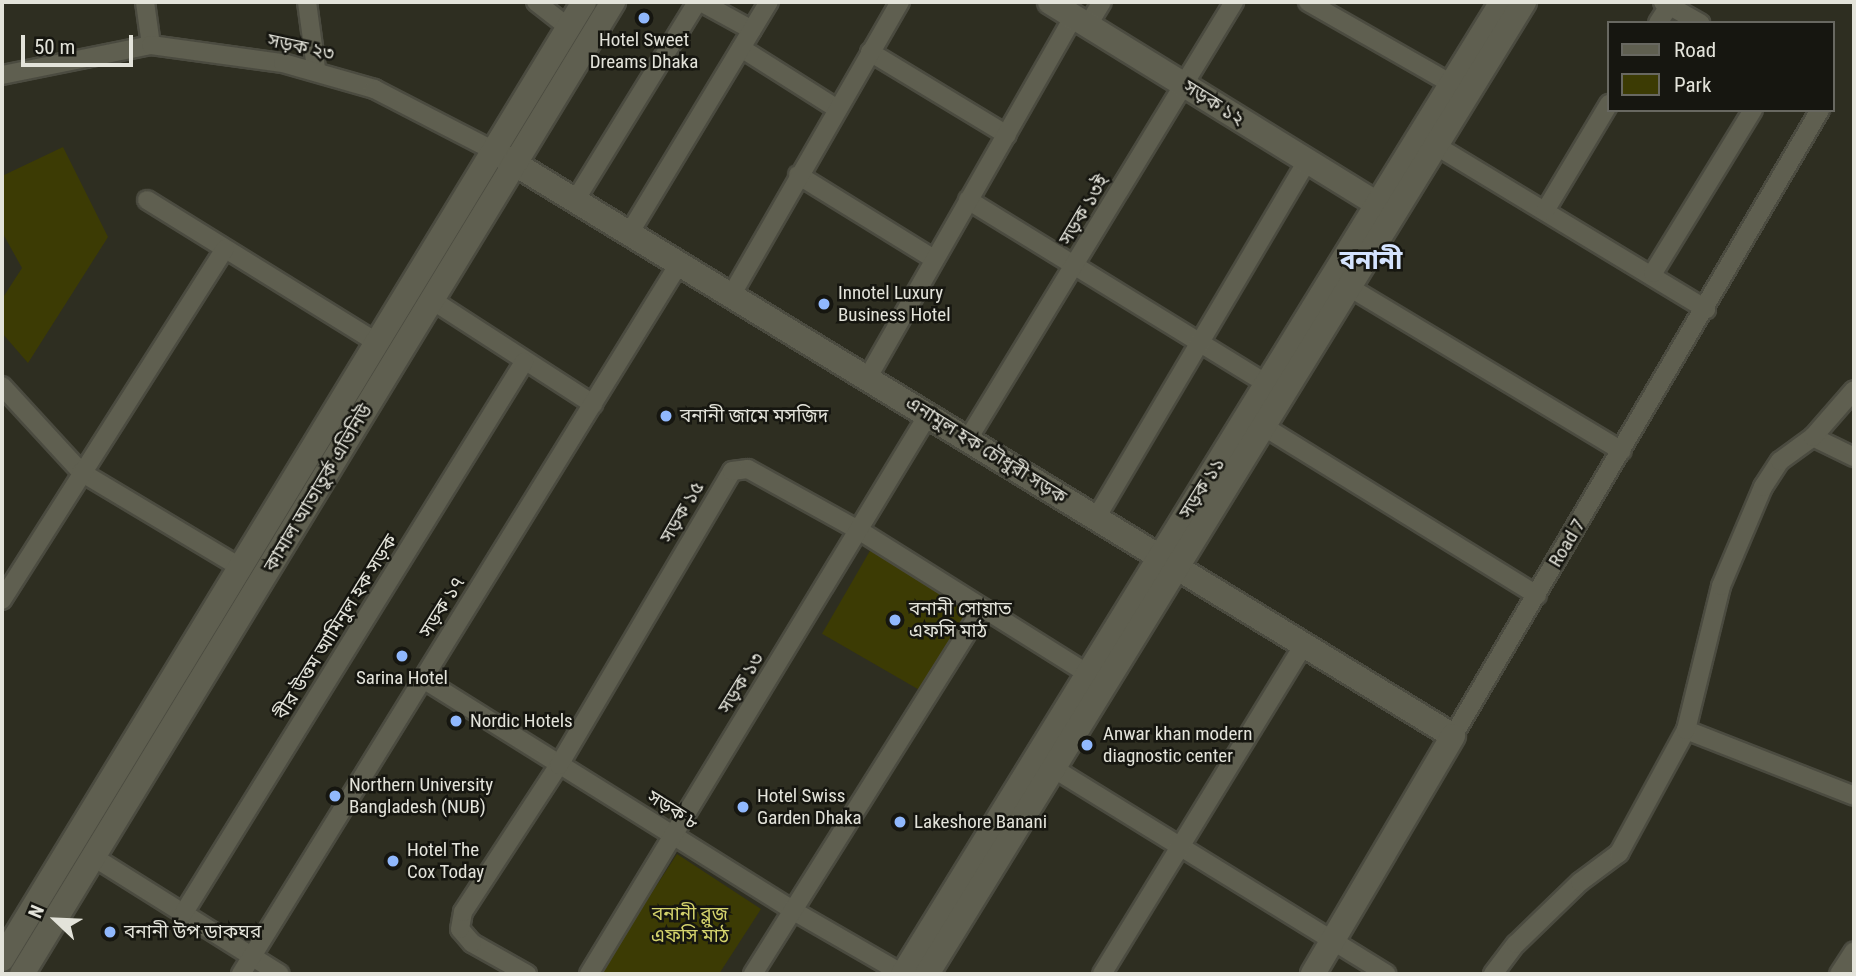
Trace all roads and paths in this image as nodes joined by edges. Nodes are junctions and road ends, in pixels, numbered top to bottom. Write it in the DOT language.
graph roads {
  1 [pos="145,2"];
  2 [pos="307,2"];
  3 [pos="536,2"];
  4 [pos="584,2"];
  5 [pos="613,2"];
  6 [pos="699,2"];
  7 [pos="769,2"];
  8 [pos="900,2"];
  9 [pos="1050,2"];
  10 [pos="1102,2"];
  11 [pos="1234,2"];
  12 [pos="1308,2"];
  13 [pos="1502,2"];
  14 [pos="1524,2"];
  15 [pos="1666,4"];
  16 [pos="1081,21"];
  17 [pos="1659,21"];
  18 [pos="1696,21"];
  19 [pos="568,27"];
  20 [pos="752,30"];
  21 [pos="151,45"];
  22 [pos="741,48"];
  23 [pos="870,52"];
  24 [pos="316,69"];
  25 [pos="2,75"];
  26 [pos="1184,84"];
  27 [pos="1452,84"];
  28 [pos="1608,106"];
  29 [pos="836,108"];
  30 [pos="1752,112"];
  31 [pos="1819,112"];
  32 [pos="1007,135"];
  33 [pos="1435,145"];
  34 [pos="494,151"];
  35 [pos="1308,160"];
  36 [pos="519,163"];
  37 [pos="798,175"];
  38 [pos="576,199"];
  39 [pos="147,200"];
  40 [pos="968,200"];
  41 [pos="1386,208"];
  42 [pos="1545,211"];
  43 [pos="630,232"];
  44 [pos="225,249"];
  45 [pos="934,259"];
  46 [pos="680,262"];
  47 [pos="1074,267"];
  48 [pos="1653,273"];
  49 [pos="1349,287"];
  50 [pos="732,294"];
  51 [pos="432,300"];
  52 [pos="1706,309"];
  53 [pos="376,342"];
  54 [pos="1202,343"];
  55 [pos="524,362"];
  56 [pos="867,377"];
  57 [pos="1267,384"];
  58 [pos="2,386"];
  59 [pos="1854,390"];
  60 [pos="593,404"];
  61 [pos="928,415"];
  62 [pos="1263,426"];
  63 [pos="1813,437"];
  64 [pos="968,439"];
  65 [pos="1622,450"];
  66 [pos="1854,457"];
  67 [pos="80,472"];
  68 [pos="1096,517"];
  69 [pos="860,531"];
  70 [pos="1168,562"];
  71 [pos="240,567"];
  72 [pos="1537,595"];
  73 [pos="2,600"];
  74 [pos="983,608"];
  75 [pos="1304,645"];
  76 [pos="1088,674"];
  77 [pos="423,679"];
  78 [pos="1686,730"];
  79 [pos="1453,736"];
  80 [pos="559,765"];
  81 [pos="1053,768"];
  82 [pos="1852,790"];
  83 [pos="673,834"];
  84 [pos="1182,844"];
  85 [pos="95,858"];
  86 [pos="792,910"];
  87 [pos="183,914"];
  88 [pos="1332,941"];
  89 [pos="1854,951"];
  90 [pos="2,957"];
  91 [pos="251,957"];
  92 [pos="22,974"];
  93 [pos="241,974"];
  94 [pos="280,974"];
  95 [pos="527,974"];
  96 [pos="589,974"];
  97 [pos="753,974"];
  98 [pos="904,974"];
  99 [pos="927,974"];
  100 [pos="1102,974"];
  101 [pos="1313,974"];
  102 [pos="1385,974"];
  103 [pos="1493,974"];
  104 [pos="1839,974"];
  1 -- 21 [label="street"];
  2 -- 24 [label="street"];
  3 -- 19 [label="street"];
  4 -- 19 [label="main road, কামাল আতাতুর্ক এভিনিউ"];
  5 -- 36 [label="main road, কামাল আতাতুর্ক এভিনিউ"];
  6 -- 20 [label="street"];
  6 -- 38 [label="street"];
  7 -- 20 [label="street"];
  8 -- 23 [label="street"];
  9 -- 16 [label="main road, সড়ক ১২"];
  10 -- 16 [label="street"];
  11 -- 26 [label="street, সড়ক ১৩ই"];
  12 -- 27 [label="street"];
  13 -- 27 [label="main road, সড়ক ১১"];
  14 -- 33 [label="main road, সড়ক ১১"];
  15 -- 17 [label="street"];
  15 -- 18 [label="street"];
  16 -- 26 [label="main road, সড়ক ১২"];
  16 -- 32 [label="street"];
  19 -- 34 [label="main road, কামাল আতাতুর্ক এভিনিউ"];
  20 -- 22 [label="street"];
  21 -- 24 [label="street, সড়ক ২৩"];
  21 -- 25 [label="street, সড়ক ২৩"];
  22 -- 29 [label="street"];
  22 -- 43 [label="street"];
  23 -- 29 [label="street"];
  23 -- 32 [label="street"];
  24 -- 34 [label="street, সড়ক ২৩"];
  26 -- 35 [label="main road, সড়ক ১২"];
  26 -- 47 [label="street, সড়ক ১৩ই"];
  27 -- 41 [label="main road, সড়ক ১১"];
  28 -- 42 [label="street"];
  29 -- 37 [label="street"];
  30 -- 48 [label="street"];
  31 -- 52 [label="street, Road 7"];
  32 -- 40 [label="street"];
  33 -- 41 [label="main road, সড়ক ১১"];
  33 -- 42 [label="street"];
  34 -- 36 [label="main road, এনামুল হক চৌধুরী সড়ক"];
  34 -- 53 [label="main road, কামাল আতাতুর্ক এভিনিউ"];
  35 -- 41 [label="main road, সড়ক ১২"];
  35 -- 54 [label="street"];
  36 -- 38 [label="main road, এনামুল হক চৌধুরী সড়ক"];
  36 -- 51 [label="main road, কামাল আতাতুর্ক এভিনিউ"];
  37 -- 45 [label="street"];
  37 -- 50 [label="street"];
  38 -- 43 [label="main road, এনামুল হক চৌধুরী সড়ক"];
  39 -- 44 [label="street"];
  40 -- 45 [label="street"];
  40 -- 47 [label="street"];
  41 -- 49 [label="main road, সড়ক ১১"];
  41 -- 57 [label="main road, সড়ক ১১"];
  42 -- 48 [label="street"];
  43 -- 46 [label="main road, এনামুল হক চৌধুরী সড়ক"];
  44 -- 53 [label="street"];
  44 -- 67 [label="street"];
  45 -- 56 [label="street"];
  46 -- 50 [label="main road, এনামুল হক চৌধুরী সড়ক"];
  46 -- 60 [label="street, সড়ক ১৭"];
  47 -- 54 [label="street"];
  47 -- 64 [label="street, সড়ক ১৩ই"];
  48 -- 52 [label="street"];
  49 -- 62 [label="main road, সড়ক ১১"];
  49 -- 65 [label="street"];
  50 -- 56 [label="main road, এনামুল হক চৌধুরী সড়ক"];
  51 -- 55 [label="street"];
  51 -- 85 [label="main road, কামাল আতাতুর্ক এভিনিউ"];
  52 -- 65 [label="street, Road 7"];
  53 -- 71 [label="main road, কামাল আতাতুর্ক এভিনিউ"];
  54 -- 57 [label="street"];
  54 -- 68 [label="street"];
  55 -- 60 [label="street"];
  55 -- 87 [label="street, বীর উত্তম আমিনুল হক সড়ক"];
  56 -- 61 [label="main road, এনামুল হক চৌধুরী সড়ক"];
  57 -- 70 [label="main road, সড়ক ১১"];
  58 -- 67 [label="street"];
  59 -- 63 [label="street"];
  60 -- 77 [label="street, সড়ক ১৭"];
  61 -- 64 [label="main road, এনামুল হক চৌধুরী সড়ক"];
  61 -- 69 [label="street, সড়ক ১৩"];
  62 -- 70 [label="main road, সড়ক ১১"];
  62 -- 72 [label="street"];
  63 -- 66 [label="street"];
  63 -- 78 [label="street"];
  64 -- 68 [label="main road, এনামুল হক চৌধুরী সড়ক"];
  65 -- 72 [label="street, Road 7"];
  67 -- 71 [label="street"];
  67 -- 73 [label="street"];
  68 -- 70 [label="main road, এনামুল হক চৌধুরী সড়ক"];
  69 -- 74 [label="street, সড়ক ১৫"];
  69 -- 80 [label="street, সড়ক ১৫"];
  69 -- 83 [label="street, সড়ক ১৩"];
  70 -- 75 [label="main road, এনামুল হক চৌধুরী সড়ক"];
  70 -- 76 [label="main road, সড়ক ১১"];
  70 -- 81 [label="main road, সড়ক ১১"];
  71 -- 90 [label="main road, কামাল আতাতুর্ক এভিনিউ"];
  72 -- 79 [label="street, Road 7"];
  74 -- 76 [label="street, সড়ক ১৫"];
  74 -- 86 [label="street"];
  75 -- 79 [label="main road, এনামুল হক চৌধুরী সড়ক"];
  75 -- 84 [label="street"];
  76 -- 98 [label="main road, সড়ক ১১"];
  77 -- 80 [label="street, সড়ক ৮"];
  77 -- 91 [label="street, সড়ক ১৭"];
  78 -- 82 [label="street"];
  78 -- 103 [label="street"];
  79 -- 88 [label="main road, Road 7"];
  80 -- 83 [label="street, সড়ক ৮"];
  80 -- 95 [label="street, সড়ক ১৫"];
  81 -- 84 [label="street"];
  81 -- 99 [label="main road, সড়ক ১১"];
  83 -- 86 [label="street, সড়ক ৮"];
  83 -- 96 [label="street, সড়ক ১৩"];
  84 -- 88 [label="street"];
  84 -- 100 [label="street"];
  85 -- 87 [label="street"];
  85 -- 92 [label="main road, কামাল আতাতুর্ক এভিনিউ"];
  86 -- 97 [label="street"];
  86 -- 98 [label="street, সড়ক ৮"];
  87 -- 91 [label="street"];
  88 -- 101 [label="main road, Road 7"];
  88 -- 102 [label="street"];
  89 -- 104 [label="street"];
  91 -- 93 [label="street, সড়ক ১৭"];
  91 -- 94 [label="street"];
}
